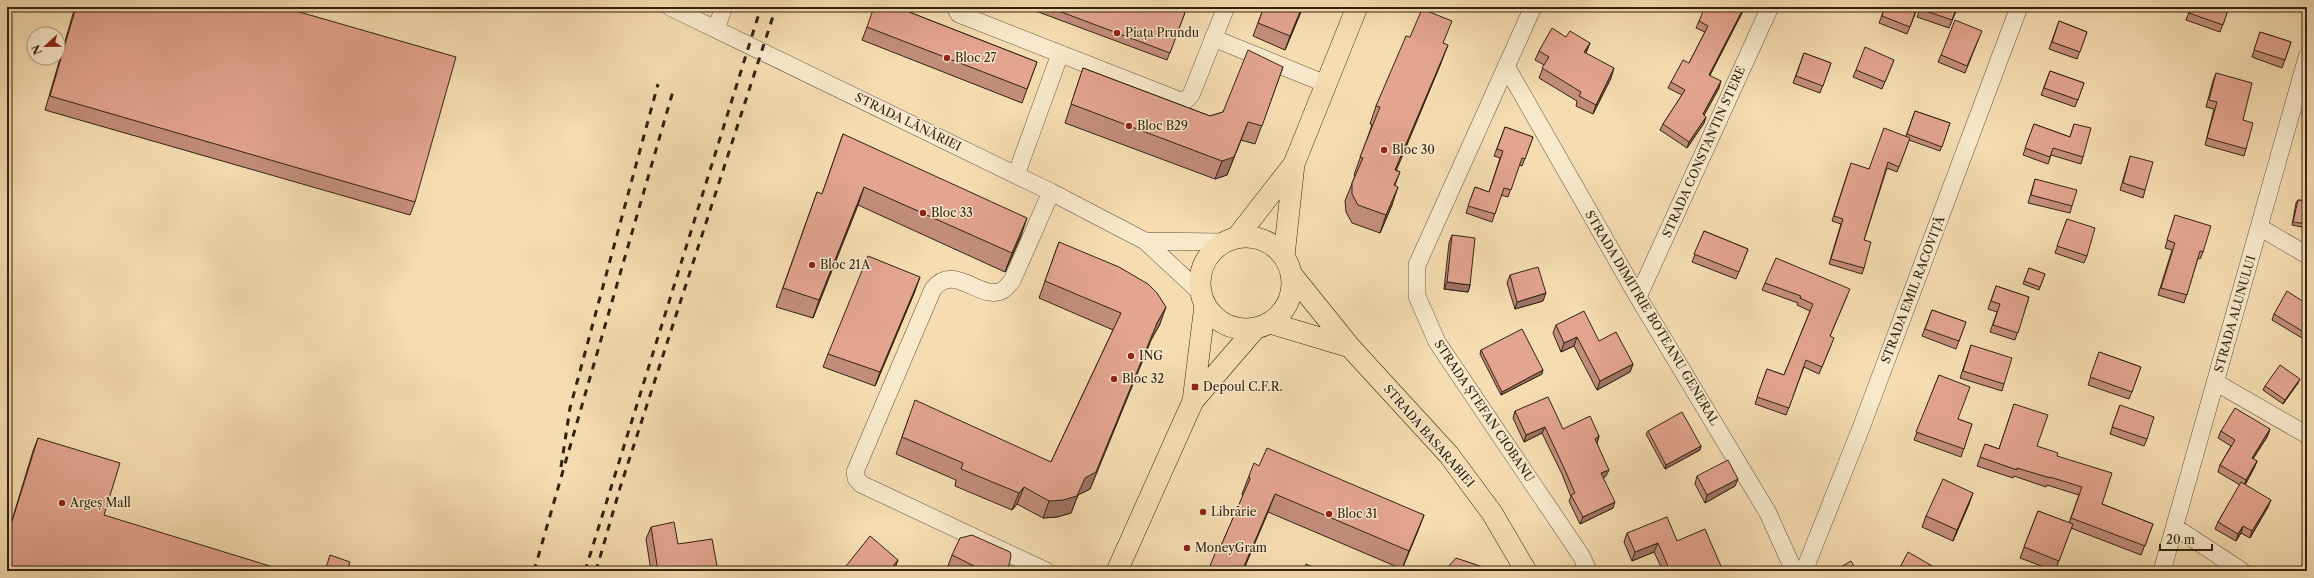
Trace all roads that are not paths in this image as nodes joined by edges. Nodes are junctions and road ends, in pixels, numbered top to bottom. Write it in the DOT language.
graph roads {
  1 [pos="670,7"];
  2 [pos="724,7"];
  3 [pos="955,7"];
  4 [pos="1226,7"];
  5 [pos="1357,7"];
  6 [pos="1533,7"];
  7 [pos="1770,7"];
  8 [pos="2019,7"];
  9 [pos="716,29"];
  10 [pos="1213,38"];
  11 [pos="1060,54"];
  12 [pos="2307,57"];
  13 [pos="1506,66"];
  14 [pos="1326,84"];
  15 [pos="1294,164"];
  16 [pos="1016,175"];
  17 [pos="1051,192"];
  18 [pos="2259,227"];
  19 [pos="1145,240"];
  20 [pos="1230,240"];
  21 [pos="2307,255"];
  22 [pos="1288,265"];
  23 [pos="1638,297"];
  24 [pos="1203,298"];
  25 [pos="1262,326"];
  26 [pos="1350,347"];
  27 [pos="2215,382"];
  28 [pos="1194,401"];
  29 [pos="2307,435"];
  30 [pos="2175,528"];
  31 [pos="1046,571"];
  32 [pos="1117,571"];
  33 [pos="1526,571"];
  34 [pos="1588,571"];
  35 [pos="1794,571"];
  36 [pos="1804,571"];
  37 [pos="2162,571"];
  38 [pos="2242,571"];
  1 -- 9 [label="street, STRADA LÂNĂRIEI"];
  2 -- 9 [label="street"];
  3 -- 11 [label="street"];
  4 -- 10 [label="street"];
  5 -- 14 [label="main road"];
  6 -- 13 [label="street, STRADA ȘTEFAN CIOBANU"];
  7 -- 23 [label="street, STRADA CONSTANTIN STERE"];
  8 -- 36 [label="street, STRADA EMIL RACOVIȚĂ"];
  9 -- 16 [label="street, STRADA LÂNĂRIEI"];
  10 -- 11 [label="street"];
  10 -- 14 [label="street"];
  11 -- 16 [label="street"];
  12 -- 18 [label="street, STRADA ALUNULUI"];
  13 -- 23 [label="street, STRADA DIMITRIE BOTEANU GENERAL"];
  13 -- 34 [label="street, STRADA ȘTEFAN CIOBANU"];
  14 -- 15 [label="main road"];
  15 -- 20 [label="main road"];
  15 -- 22 [label="main road"];
  16 -- 17 [label="street, STRADA LÂNĂRIEI"];
  17 -- 19 [label="street, STRADA LÂNĂRIEI"];
  17 -- 31 [label="street"];
  18 -- 21 [label="street"];
  18 -- 27 [label="street, STRADA ALUNULUI"];
  19 -- 20 [label="street"];
  19 -- 24 [label="street"];
  20 -- 22 [label="main road"];
  20 -- 24 [label="main road"];
  22 -- 25 [label="main road"];
  22 -- 26 [label="main road, STRADA BASARABIEI"];
  23 -- 35 [label="street, STRADA DIMITRIE BOTEANU GENERAL"];
  24 -- 25 [label="main road"];
  24 -- 28 [label="main road"];
  25 -- 26 [label="main road"];
  25 -- 28 [label="main road"];
  26 -- 33 [label="main road, STRADA BASARABIEI"];
  27 -- 29 [label="street"];
  27 -- 30 [label="street, STRADA ALUNULUI"];
  28 -- 32 [label="main road"];
  30 -- 37 [label="street, STRADA ALUNULUI"];
  30 -- 38 [label="street"];
}
